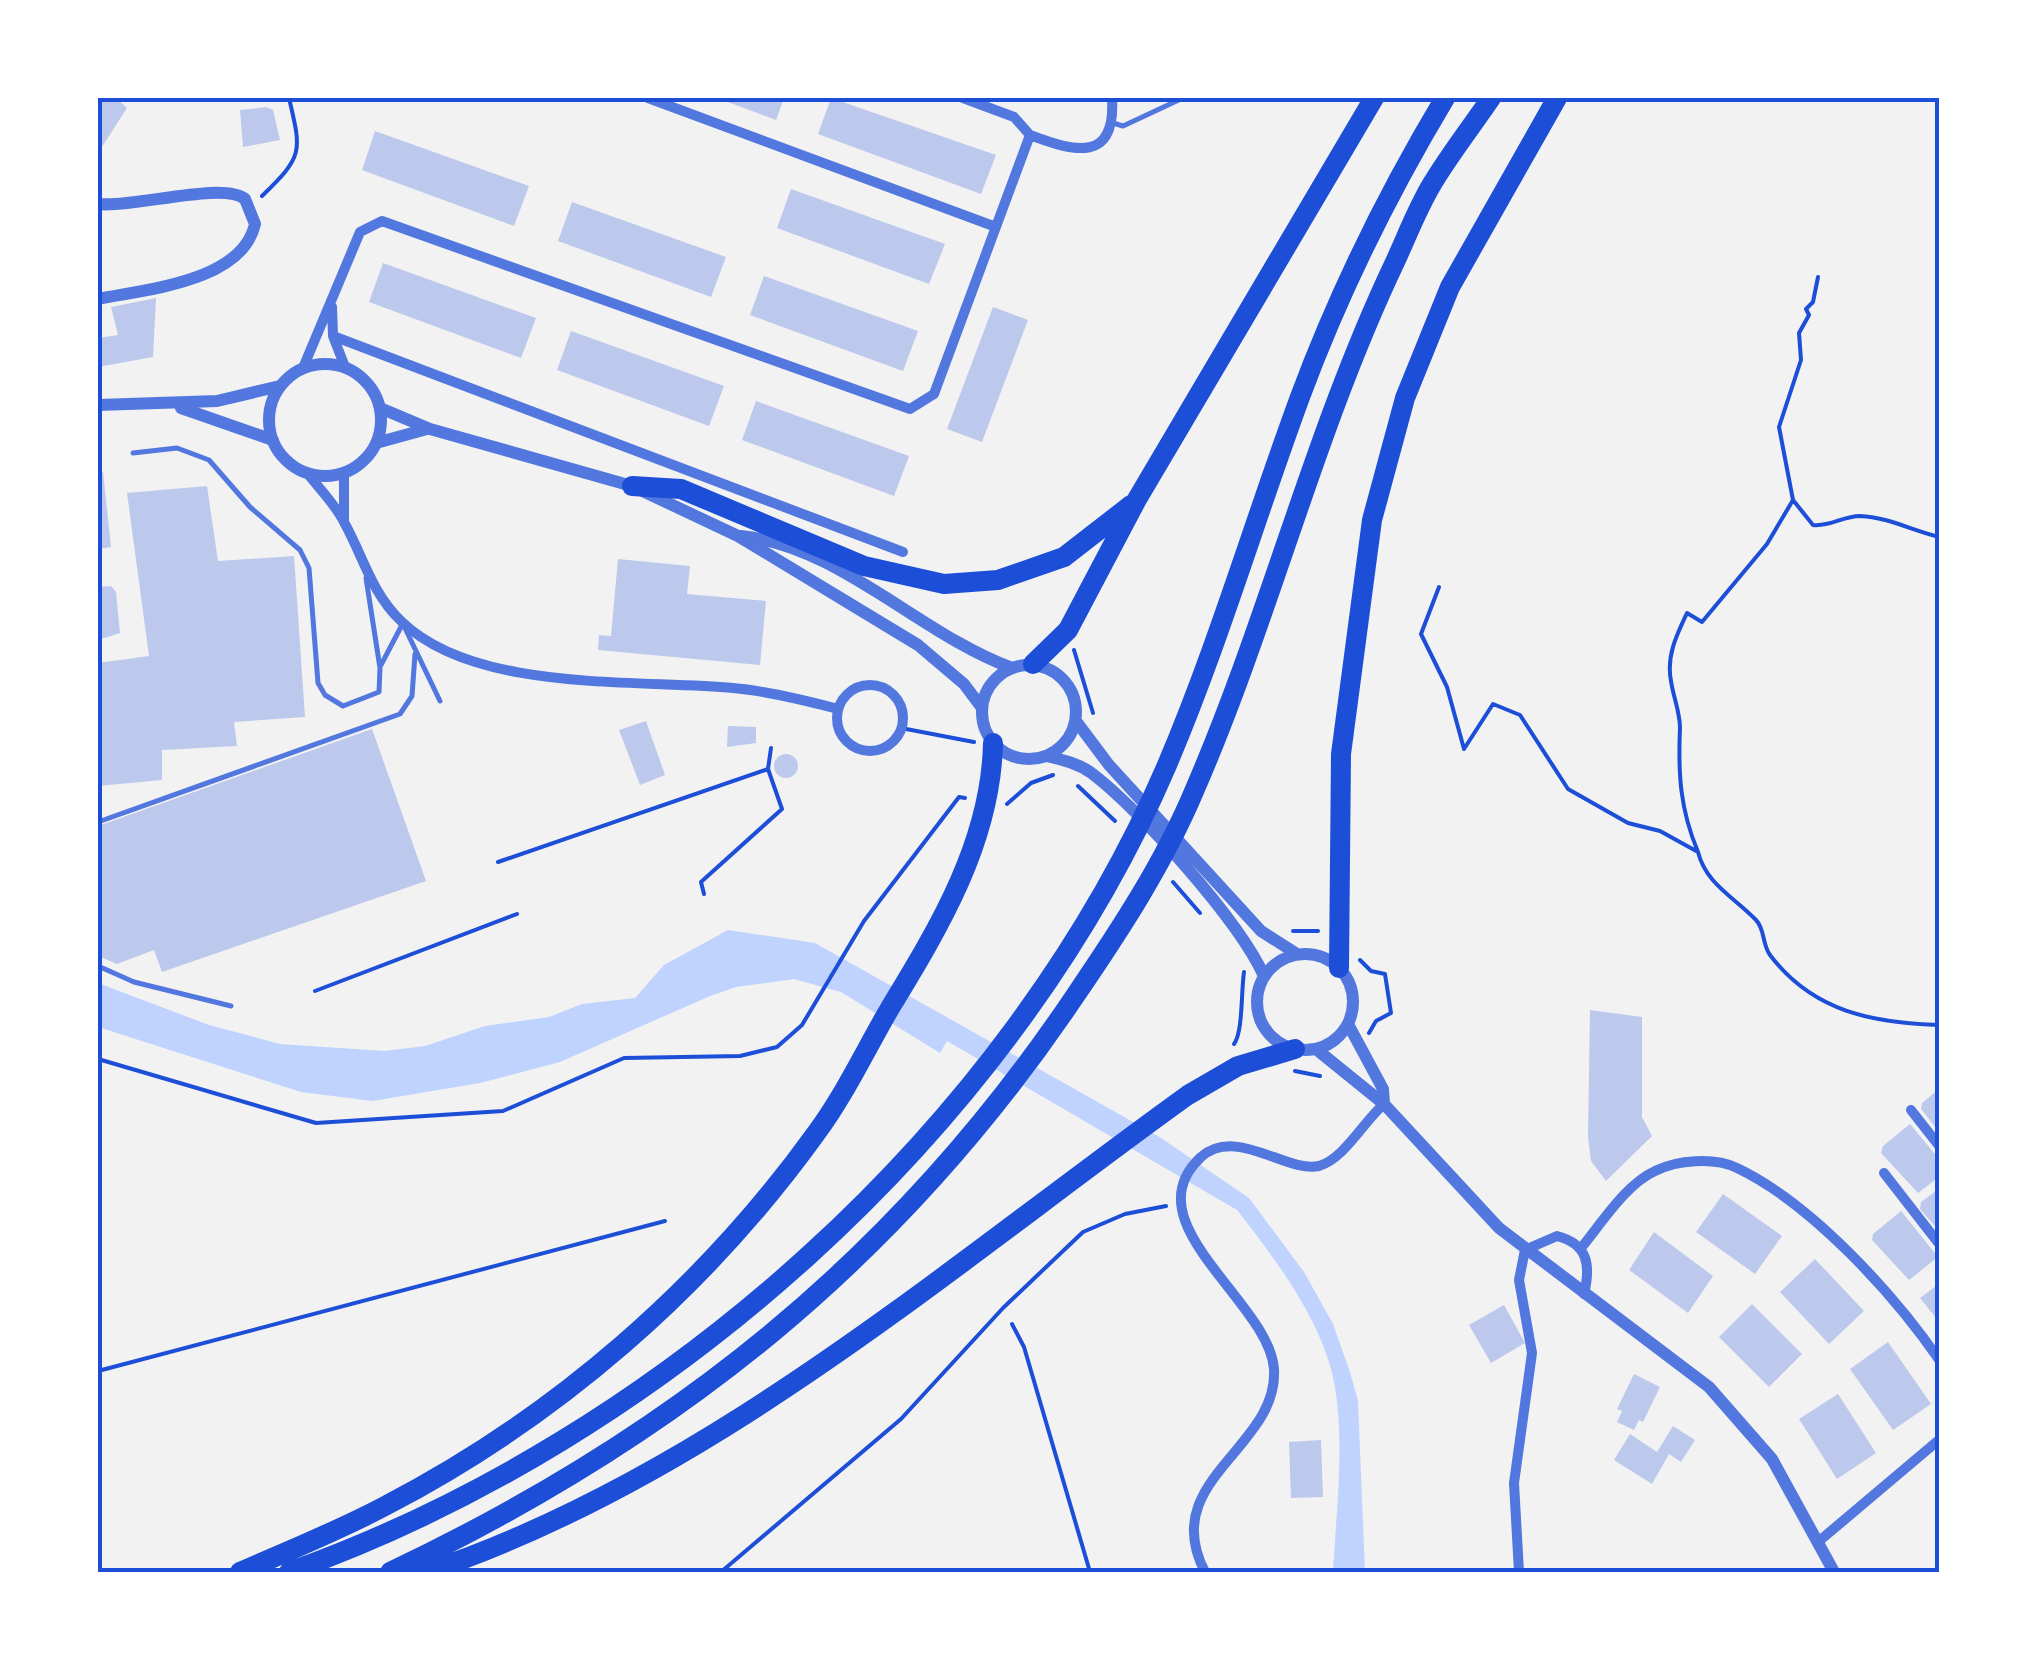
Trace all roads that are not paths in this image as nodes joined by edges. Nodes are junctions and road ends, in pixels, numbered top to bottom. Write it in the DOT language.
graph roads {
  1 [pos="648,98"];
  2 [pos="963,98"];
  3 [pos="1112,98"];
  4 [pos="1183,98"];
  5 [pos="1374,98"];
  6 [pos="1445,98"];
  7 [pos="1491,98"];
  8 [pos="1557,98"];
  9 [pos="1114,123"];
  10 [pos="1030,135"];
  11 [pos="98,204"];
  12 [pos="996,227"];
  13 [pos="98,299"];
  14 [pos="332,307"];
  15 [pos="333,336"];
  16 [pos="303,368"];
  17 [pos="345,368"];
  18 [pos="280,386"];
  19 [pos="169,404"];
  20 [pos="98,406"];
  21 [pos="380,408"];
  22 [pos="430,429"];
  23 [pos="273,440"];
  24 [pos="376,443"];
  25 [pos="133,453"];
  26 [pos="344,472"];
  27 [pos="308,473"];
  28 [pos="632,486"];
  29 [pos="1136,501"];
  30 [pos="344,522"];
  31 [pos="738,536"];
  32 [pos="903,552"];
  33 [pos="366,575"];
  34 [pos="403,623"];
  35 [pos="415,654"];
  36 [pos="1022,666"];
  37 [pos="380,668"];
  38 [pos="440,701"];
  39 [pos="982,708"];
  40 [pos="838,709"];
  41 [pos="1076,721"];
  42 [pos="984,742"];
  43 [pos="1047,756"];
  44 [pos="98,822"];
  45 [pos="1296,954"];
  46 [pos="98,966"];
  47 [pos="1339,968"];
  48 [pos="1264,976"];
  49 [pos="230,1006"];
  50 [pos="1348,1024"];
  51 [pos="1305,1049"];
  52 [pos="1384,1104"];
  53 [pos="1910,1110"];
  54 [pos="1940,1148"];
  55 [pos="1884,1173"];
  56 [pos="1940,1245"];
  57 [pos="1580,1248"];
  58 [pos="1525,1250"];
  59 [pos="1584,1294"];
  60 [pos="1940,1362"];
  61 [pos="1940,1439"];
  62 [pos="1818,1542"];
  63 [pos="240,1572"];
  64 [pos="290,1572"];
  65 [pos="390,1572"];
  66 [pos="426,1572"];
  67 [pos="1205,1572"];
  68 [pos="1518,1572"];
  69 [pos="1834,1572"];
  1 -- 12 [label="street"];
  2 -- 10 [label="street"];
  3 -- 9 [label="street"];
  4 -- 9 [label="lane"];
  5 -- 29 [label="highway"];
  6 -- 64 [label="highway"];
  7 -- 65 [label="highway"];
  8 -- 47 [label="highway"];
  9 -- 10 [label="street"];
  10 -- 12 [label="street"];
  11 -- 13 [label="street"];
  12 -- 14 [label="street"];
  14 -- 15 [label="street"];
  14 -- 16 [label="street"];
  15 -- 17 [label="street"];
  15 -- 32 [label="street"];
  16 -- 17 [label="street"];
  16 -- 18 [label="street"];
  17 -- 21 [label="street"];
  18 -- 19 [label="street"];
  18 -- 23 [label="street"];
  19 -- 20 [label="street"];
  19 -- 23 [label="street"];
  21 -- 22 [label="street"];
  21 -- 24 [label="street"];
  22 -- 24 [label="street"];
  22 -- 28 [label="street"];
  23 -- 27 [label="street"];
  24 -- 26 [label="street"];
  25 -- 37 [label="lane"];
  26 -- 27 [label="street"];
  26 -- 30 [label="street"];
  27 -- 30 [label="street"];
  28 -- 29 [label="highway"];
  28 -- 31 [label="street"];
  29 -- 36 [label="highway"];
  30 -- 33 [label="street"];
  31 -- 36 [label="street"];
  31 -- 39 [label="street"];
  33 -- 34 [label="street"];
  33 -- 37 [label="lane"];
  34 -- 35 [label="lane"];
  34 -- 37 [label="lane"];
  34 -- 40 [label="street"];
  35 -- 38 [label="lane"];
  35 -- 44 [label="lane"];
  36 -- 39 [label="street"];
  36 -- 41 [label="street"];
  39 -- 42 [label="street"];
  40 -- 40 [label="street"];
  41 -- 43 [label="street"];
  41 -- 45 [label="street"];
  42 -- 43 [label="street"];
  42 -- 63 [label="highway"];
  43 -- 48 [label="street"];
  45 -- 47 [label="street"];
  45 -- 48 [label="street"];
  46 -- 49 [label="lane"];
  47 -- 50 [label="street"];
  48 -- 51 [label="street"];
  50 -- 51 [label="street"];
  50 -- 52 [label="street"];
  51 -- 52 [label="street"];
  51 -- 66 [label="highway"];
  52 -- 58 [label="street"];
  52 -- 67 [label="street"];
  53 -- 54 [label="street"];
  55 -- 56 [label="street"];
  57 -- 58 [label="street"];
  57 -- 59 [label="street"];
  57 -- 60 [label="street"];
  58 -- 59 [label="street"];
  58 -- 68 [label="street"];
  59 -- 62 [label="street"];
  61 -- 62 [label="street"];
  62 -- 69 [label="street"];
}
